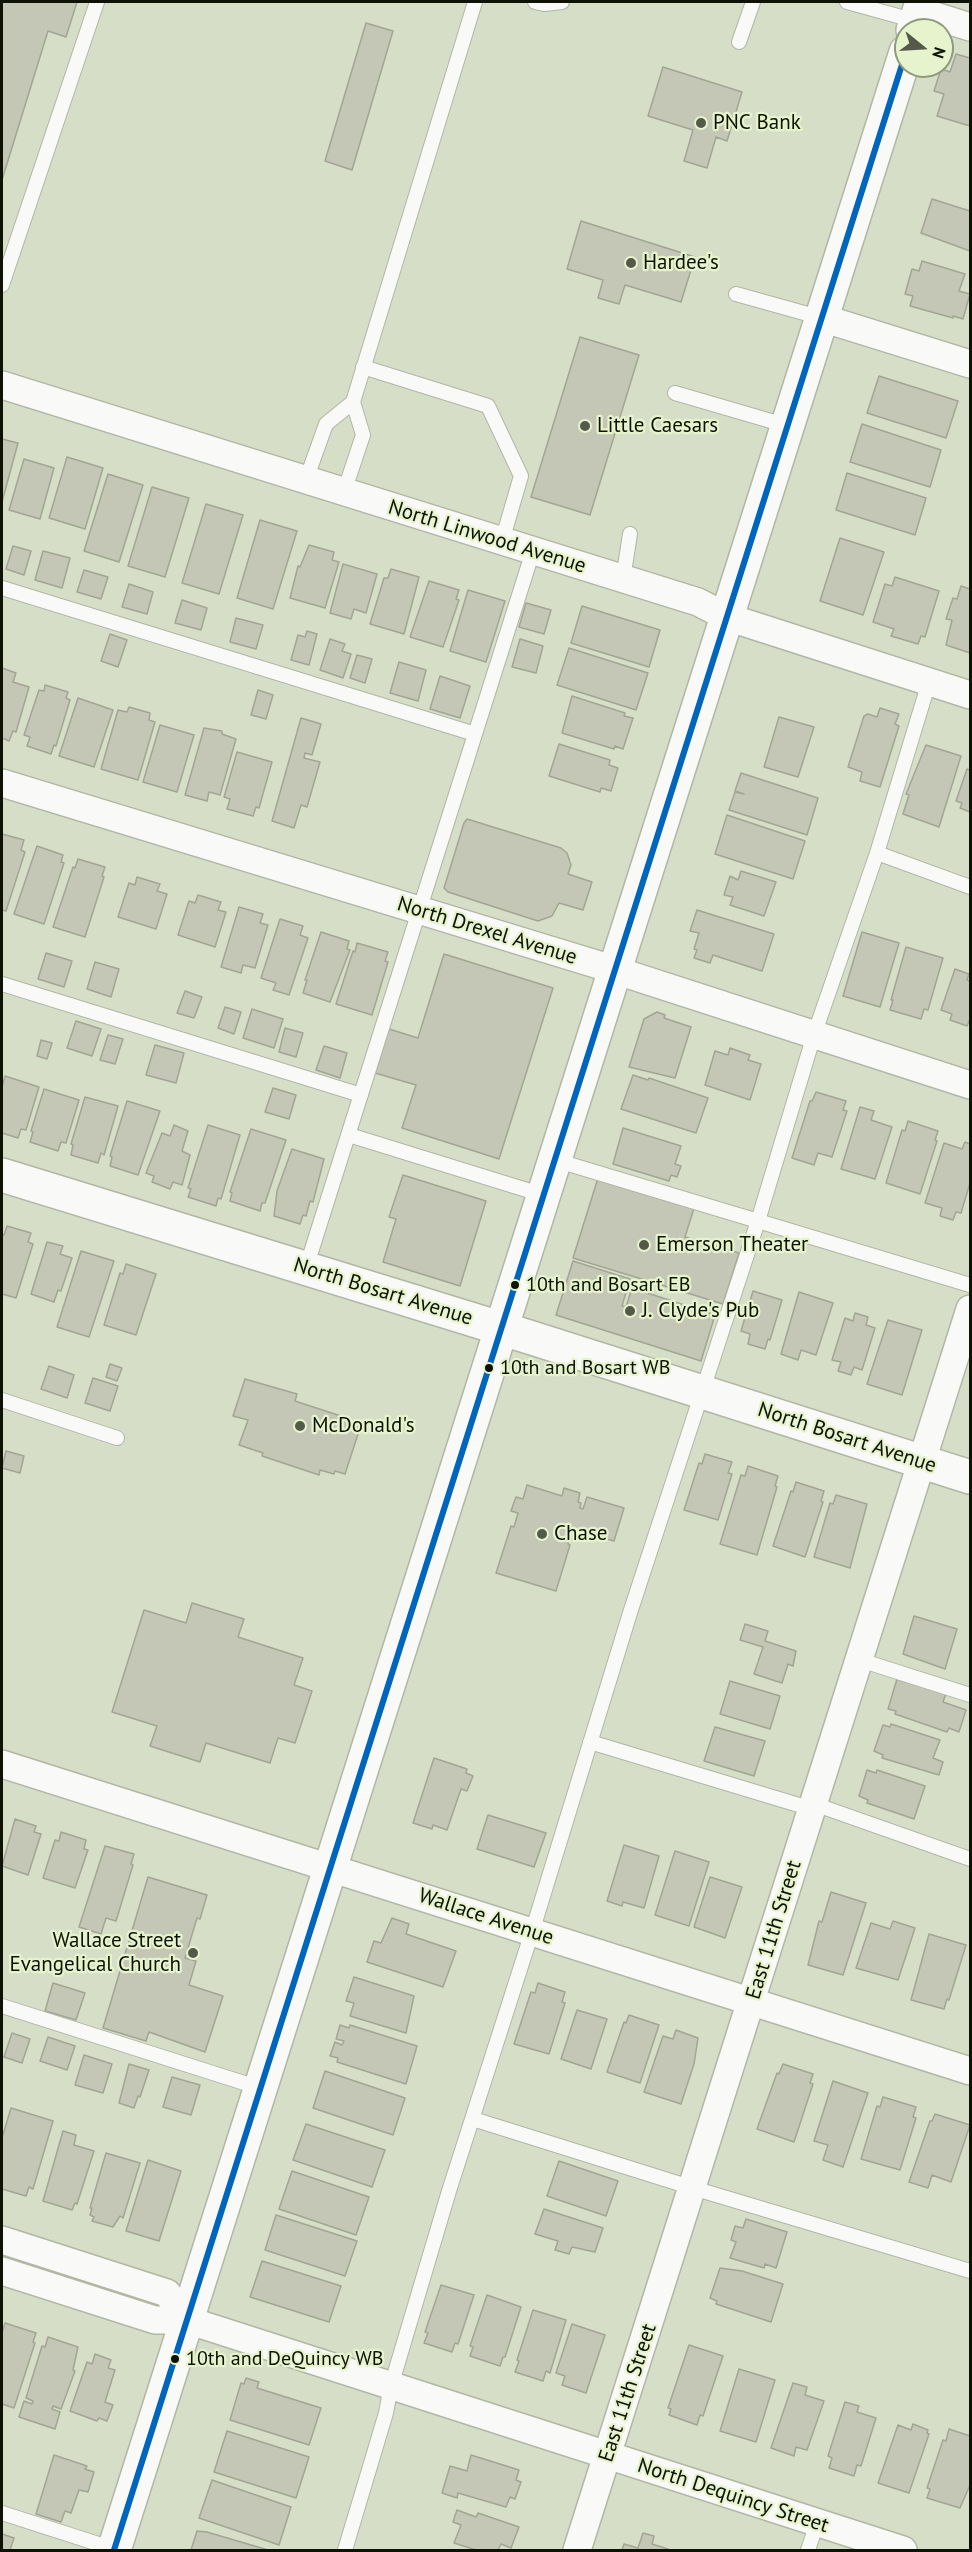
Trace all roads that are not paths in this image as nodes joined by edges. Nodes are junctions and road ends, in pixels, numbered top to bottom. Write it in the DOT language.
graph roads {
  1 [pos="97,2"];
  2 [pos="475,2"];
  3 [pos="535,2"];
  4 [pos="562,2"];
  5 [pos="753,2"];
  6 [pos="847,2"];
  7 [pos="918,16"];
  8 [pos="970,27"];
  9 [pos="739,42"];
  10 [pos="898,78"];
  11 [pos="2,285"];
  12 [pos="736,294"];
  13 [pos="822,318"];
  14 [pos="970,364"];
  15 [pos="363,367"];
  16 [pos="2,385"];
  17 [pos="675,393"];
  18 [pos="353,402"];
  19 [pos="788,426"];
  20 [pos="306,480"];
  21 [pos="344,492"];
  22 [pos="630,534"];
  23 [pos="502,541"];
  24 [pos="533,551"];
  25 [pos="623,579"];
  26 [pos="2,588"];
  27 [pos="727,617"];
  28 [pos="929,682"];
  29 [pos="970,695"];
  30 [pos="475,734"];
  31 [pos="2,783"];
  32 [pos="878,853"];
  33 [pos="970,887"];
  34 [pos="419,910"];
  35 [pos="615,972"];
  36 [pos="2,984"];
  37 [pos="814,1035"];
  38 [pos="970,1085"];
  39 [pos="361,1095"];
  40 [pos="349,1135"];
  41 [pos="555,1159"];
  42 [pos="2,1174"];
  43 [pos="543,1195"];
  44 [pos="758,1221"];
  45 [pos="306,1268"];
  46 [pos="970,1285"];
  47 [pos="970,1309"];
  48 [pos="502,1329"];
  49 [pos="703,1393"];
  50 [pos="2,1400"];
  51 [pos="117,1438"];
  52 [pos="922,1462"];
  53 [pos="970,1477"];
  54 [pos="860,1660"];
  55 [pos="970,1695"];
  56 [pos="590,1742"];
  57 [pos="2,1764"];
  58 [pos="813,1807"];
  59 [pos="970,1859"];
  60 [pos="330,1867"];
  61 [pos="532,1932"];
  62 [pos="751,2002"];
  63 [pos="2,2006"];
  64 [pos="970,2071"];
  65 [pos="260,2088"];
  66 [pos="473,2118"];
  67 [pos="693,2188"];
  68 [pos="2,2240"];
  69 [pos="2,2271"];
  70 [pos="970,2271"];
  71 [pos="187,2320"];
  72 [pos="391,2386"];
  73 [pos="608,2456"];
  74 [pos="2,2513"];
  75 [pos="817,2523"];
  76 [pos="114,2550"];
  77 [pos="345,2550"];
  78 [pos="577,2550"];
  79 [pos="808,2550"];
  80 [pos="903,2550"];
  1 -- 11 [label="lane"];
  2 -- 15 [label="lane"];
  3 -- 4 [label="lane"];
  5 -- 9 [label="lane"];
  6 -- 7 [label="lane"];
  7 -- 8 [label="street"];
  10 -- 13 [label="main road"];
  12 -- 13 [label="lane"];
  13 -- 14 [label="street"];
  13 -- 19 [label="main road"];
  15 -- 18 [label="lane"];
  15 -- 23 [label="lane"];
  16 -- 20 [label="street, North Linwood Avenue"];
  17 -- 19 [label="lane"];
  18 -- 20 [label="lane"];
  18 -- 21 [label="lane"];
  19 -- 27 [label="main road"];
  20 -- 21 [label="street, North Linwood Avenue"];
  21 -- 23 [label="street, North Linwood Avenue"];
  22 -- 25 [label="lane"];
  23 -- 24 [label="street, North Linwood Avenue"];
  24 -- 25 [label="street, North Linwood Avenue"];
  24 -- 30 [label="lane"];
  25 -- 27 [label="street, North Linwood Avenue"];
  26 -- 30 [label="lane"];
  27 -- 28 [label="street, North Linwood Avenue"];
  27 -- 35 [label="main road"];
  28 -- 29 [label="street, North Linwood Avenue"];
  28 -- 32 [label="lane"];
  30 -- 34 [label="lane"];
  31 -- 34 [label="street, North Drexel Avenue"];
  32 -- 33 [label="lane"];
  32 -- 37 [label="lane"];
  34 -- 35 [label="street, North Drexel Avenue"];
  34 -- 39 [label="lane"];
  35 -- 37 [label="street, North Drexel Avenue"];
  35 -- 41 [label="main road"];
  36 -- 39 [label="lane"];
  37 -- 38 [label="street, North Drexel Avenue"];
  37 -- 44 [label="lane"];
  39 -- 40 [label="lane"];
  40 -- 43 [label="lane"];
  40 -- 45 [label="lane"];
  41 -- 43 [label="main road"];
  41 -- 44 [label="lane"];
  42 -- 45 [label="main road, North Bosart Avenue"];
  43 -- 48 [label="main road"];
  44 -- 46 [label="lane"];
  44 -- 49 [label="lane"];
  45 -- 48 [label="main road, North Bosart Avenue"];
  47 -- 52 [label="street, East 11th Street"];
  48 -- 49 [label="main road, North Bosart Avenue"];
  48 -- 60 [label="main road"];
  49 -- 52 [label="main road, North Bosart Avenue"];
  49 -- 56 [label="lane"];
  50 -- 51 [label="lane"];
  52 -- 53 [label="main road, North Bosart Avenue"];
  52 -- 54 [label="street, East 11th Street"];
  54 -- 55 [label="lane"];
  54 -- 58 [label="street, East 11th Street"];
  56 -- 58 [label="lane"];
  56 -- 61 [label="lane"];
  57 -- 60 [label="street, Wallace Avenue"];
  58 -- 59 [label="lane"];
  58 -- 62 [label="street, East 11th Street"];
  60 -- 61 [label="street, Wallace Avenue"];
  60 -- 65 [label="main road"];
  61 -- 62 [label="street, Wallace Avenue"];
  61 -- 66 [label="lane"];
  62 -- 64 [label="street, Wallace Avenue"];
  62 -- 67 [label="street, East 11th Street"];
  63 -- 65 [label="lane"];
  65 -- 71 [label="main road"];
  66 -- 67 [label="lane"];
  66 -- 72 [label="lane"];
  67 -- 70 [label="lane"];
  67 -- 73 [label="street, East 11th Street"];
  68 -- 71 [label="street"];
  69 -- 71 [label="street, North Dequincy Street"];
  71 -- 72 [label="street, North Dequincy Street"];
  71 -- 76 [label="main road"];
  72 -- 73 [label="street, North Dequincy Street"];
  72 -- 77 [label="lane"];
  73 -- 75 [label="street, North Dequincy Street"];
  73 -- 78 [label="street, East 11th Street"];
  74 -- 76 [label="lane"];
  75 -- 79 [label="lane"];
  75 -- 80 [label="street, North Dequincy Street"];
}
